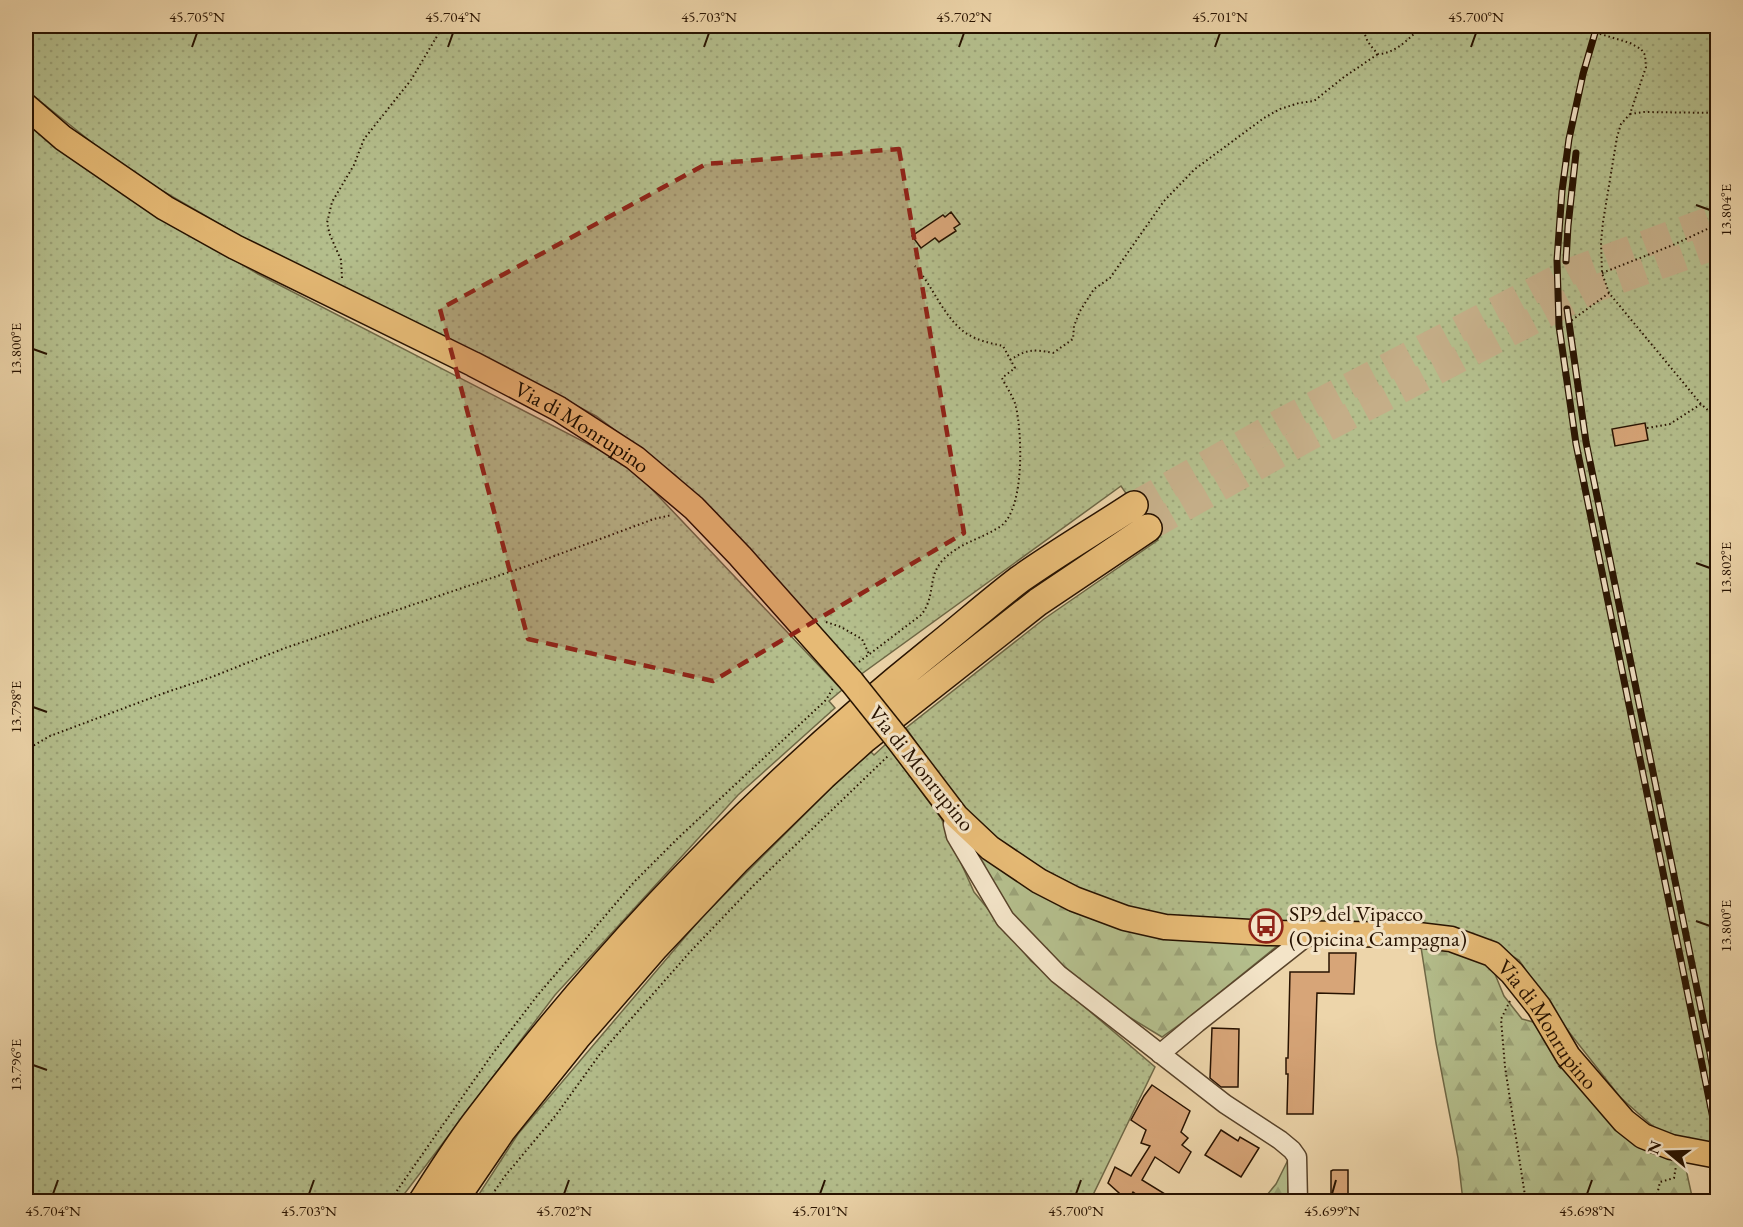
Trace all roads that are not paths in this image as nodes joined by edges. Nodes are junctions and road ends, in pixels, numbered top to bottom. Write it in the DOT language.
graph roads {
  1 [pos="26,106"];
  2 [pos="1134,505"];
  3 [pos="1148,528"];
  4 [pos="956,816"];
  5 [pos="1311,933"];
  6 [pos="1160,1054"];
  7 [pos="1718,1156"];
  8 [pos="422,1202"];
  9 [pos="453,1202"];
  10 [pos="1298,1202"];
  1 -- 4 [label="main road, Via di Monrupino, bridge"];
  2 -- 8 [label="highway"];
  3 -- 9 [label="highway"];
  4 -- 5 [label="main road, Via di Monrupino"];
  4 -- 6 [label="street"];
  5 -- 6 [label="street"];
  5 -- 7 [label="main road, Via di Monrupino"];
  6 -- 10 [label="street"];
}
